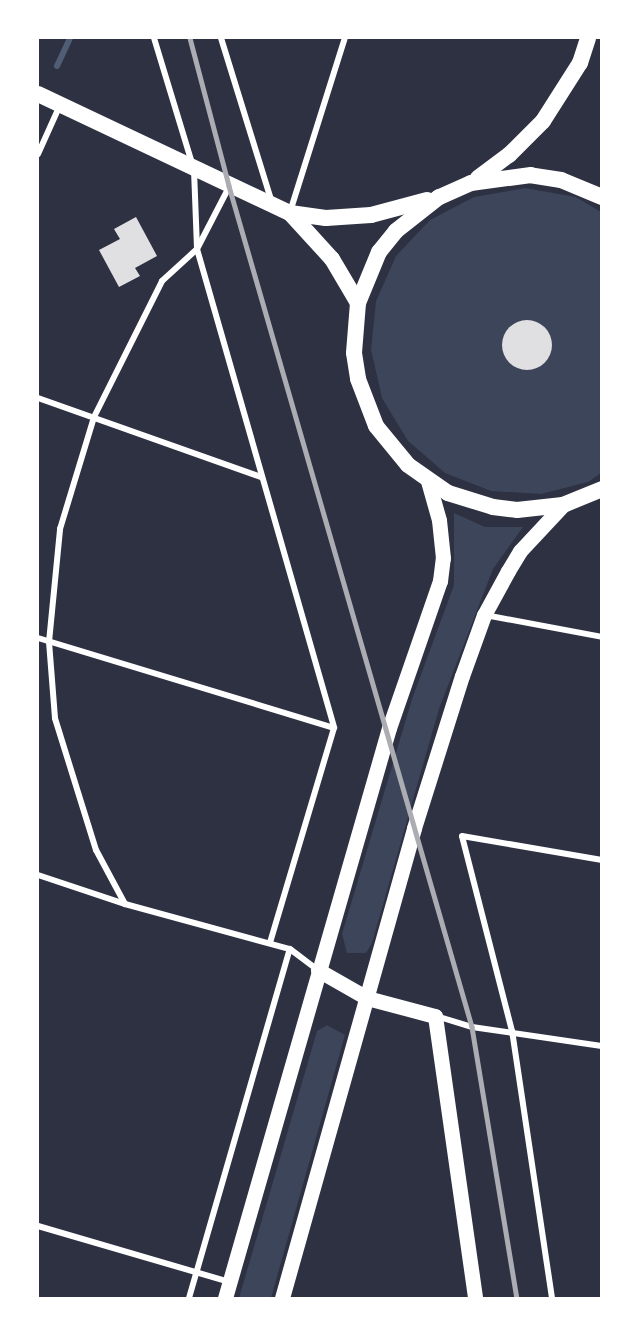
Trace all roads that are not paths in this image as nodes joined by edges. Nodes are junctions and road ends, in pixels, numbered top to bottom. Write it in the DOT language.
graph roads {
  1 [pos="154,38"];
  2 [pos="221,38"];
  3 [pos="345,38"];
  4 [pos="588,38"];
  5 [pos="38,94"];
  6 [pos="61,104"];
  7 [pos="38,154"];
  8 [pos="194,170"];
  9 [pos="471,183"];
  10 [pos="229,186"];
  11 [pos="439,196"];
  12 [pos="602,196"];
  13 [pos="272,205"];
  14 [pos="290,213"];
  15 [pos="196,249"];
  16 [pos="358,303"];
  17 [pos="38,398"];
  18 [pos="94,417"];
  19 [pos="261,477"];
  20 [pos="428,481"];
  21 [pos="602,489"];
  22 [pos="563,505"];
  23 [pos="484,615"];
  24 [pos="38,638"];
  25 [pos="602,638"];
  26 [pos="49,642"];
  27 [pos="334,728"];
  28 [pos="602,860"];
  29 [pos="38,874"];
  30 [pos="125,904"];
  31 [pos="270,943"];
  32 [pos="290,949"];
  33 [pos="318,970"];
  34 [pos="366,998"];
  35 [pos="435,1016"];
  36 [pos="512,1030"];
  37 [pos="602,1046"];
  38 [pos="38,1226"];
  39 [pos="196,1273"];
  40 [pos="230,1282"];
  41 [pos="189,1299"];
  42 [pos="225,1299"];
  43 [pos="282,1299"];
  44 [pos="475,1299"];
  45 [pos="552,1299"];
  1 -- 8 [label="street"];
  2 -- 13 [label="street"];
  3 -- 14 [label="street"];
  4 -- 9 [label="highway"];
  5 -- 6 [label="highway"];
  6 -- 7 [label="street"];
  6 -- 8 [label="highway"];
  8 -- 10 [label="highway"];
  8 -- 15 [label="street"];
  9 -- 11 [label="highway"];
  9 -- 12 [label="highway"];
  10 -- 13 [label="highway"];
  10 -- 15 [label="street"];
  11 -- 14 [label="highway"];
  11 -- 16 [label="highway"];
  13 -- 14 [label="highway"];
  14 -- 16 [label="highway"];
  15 -- 18 [label="street"];
  15 -- 19 [label="street"];
  16 -- 20 [label="highway"];
  17 -- 18 [label="street"];
  18 -- 19 [label="street"];
  18 -- 26 [label="street"];
  19 -- 27 [label="street"];
  20 -- 22 [label="highway"];
  20 -- 33 [label="main road"];
  21 -- 22 [label="highway"];
  22 -- 23 [label="main road"];
  23 -- 25 [label="street"];
  23 -- 34 [label="main road"];
  24 -- 26 [label="street"];
  26 -- 27 [label="street"];
  26 -- 30 [label="street"];
  27 -- 31 [label="street"];
  28 -- 36 [label="street"];
  29 -- 30 [label="street"];
  30 -- 31 [label="street"];
  31 -- 32 [label="street"];
  32 -- 33 [label="street"];
  32 -- 39 [label="street"];
  33 -- 34 [label="main road"];
  33 -- 40 [label="main road"];
  34 -- 35 [label="main road"];
  34 -- 43 [label="main road"];
  35 -- 36 [label="street"];
  35 -- 44 [label="main road"];
  36 -- 37 [label="street"];
  36 -- 45 [label="street"];
  38 -- 39 [label="street"];
  39 -- 40 [label="street"];
  39 -- 41 [label="street"];
  40 -- 42 [label="main road"];
}
